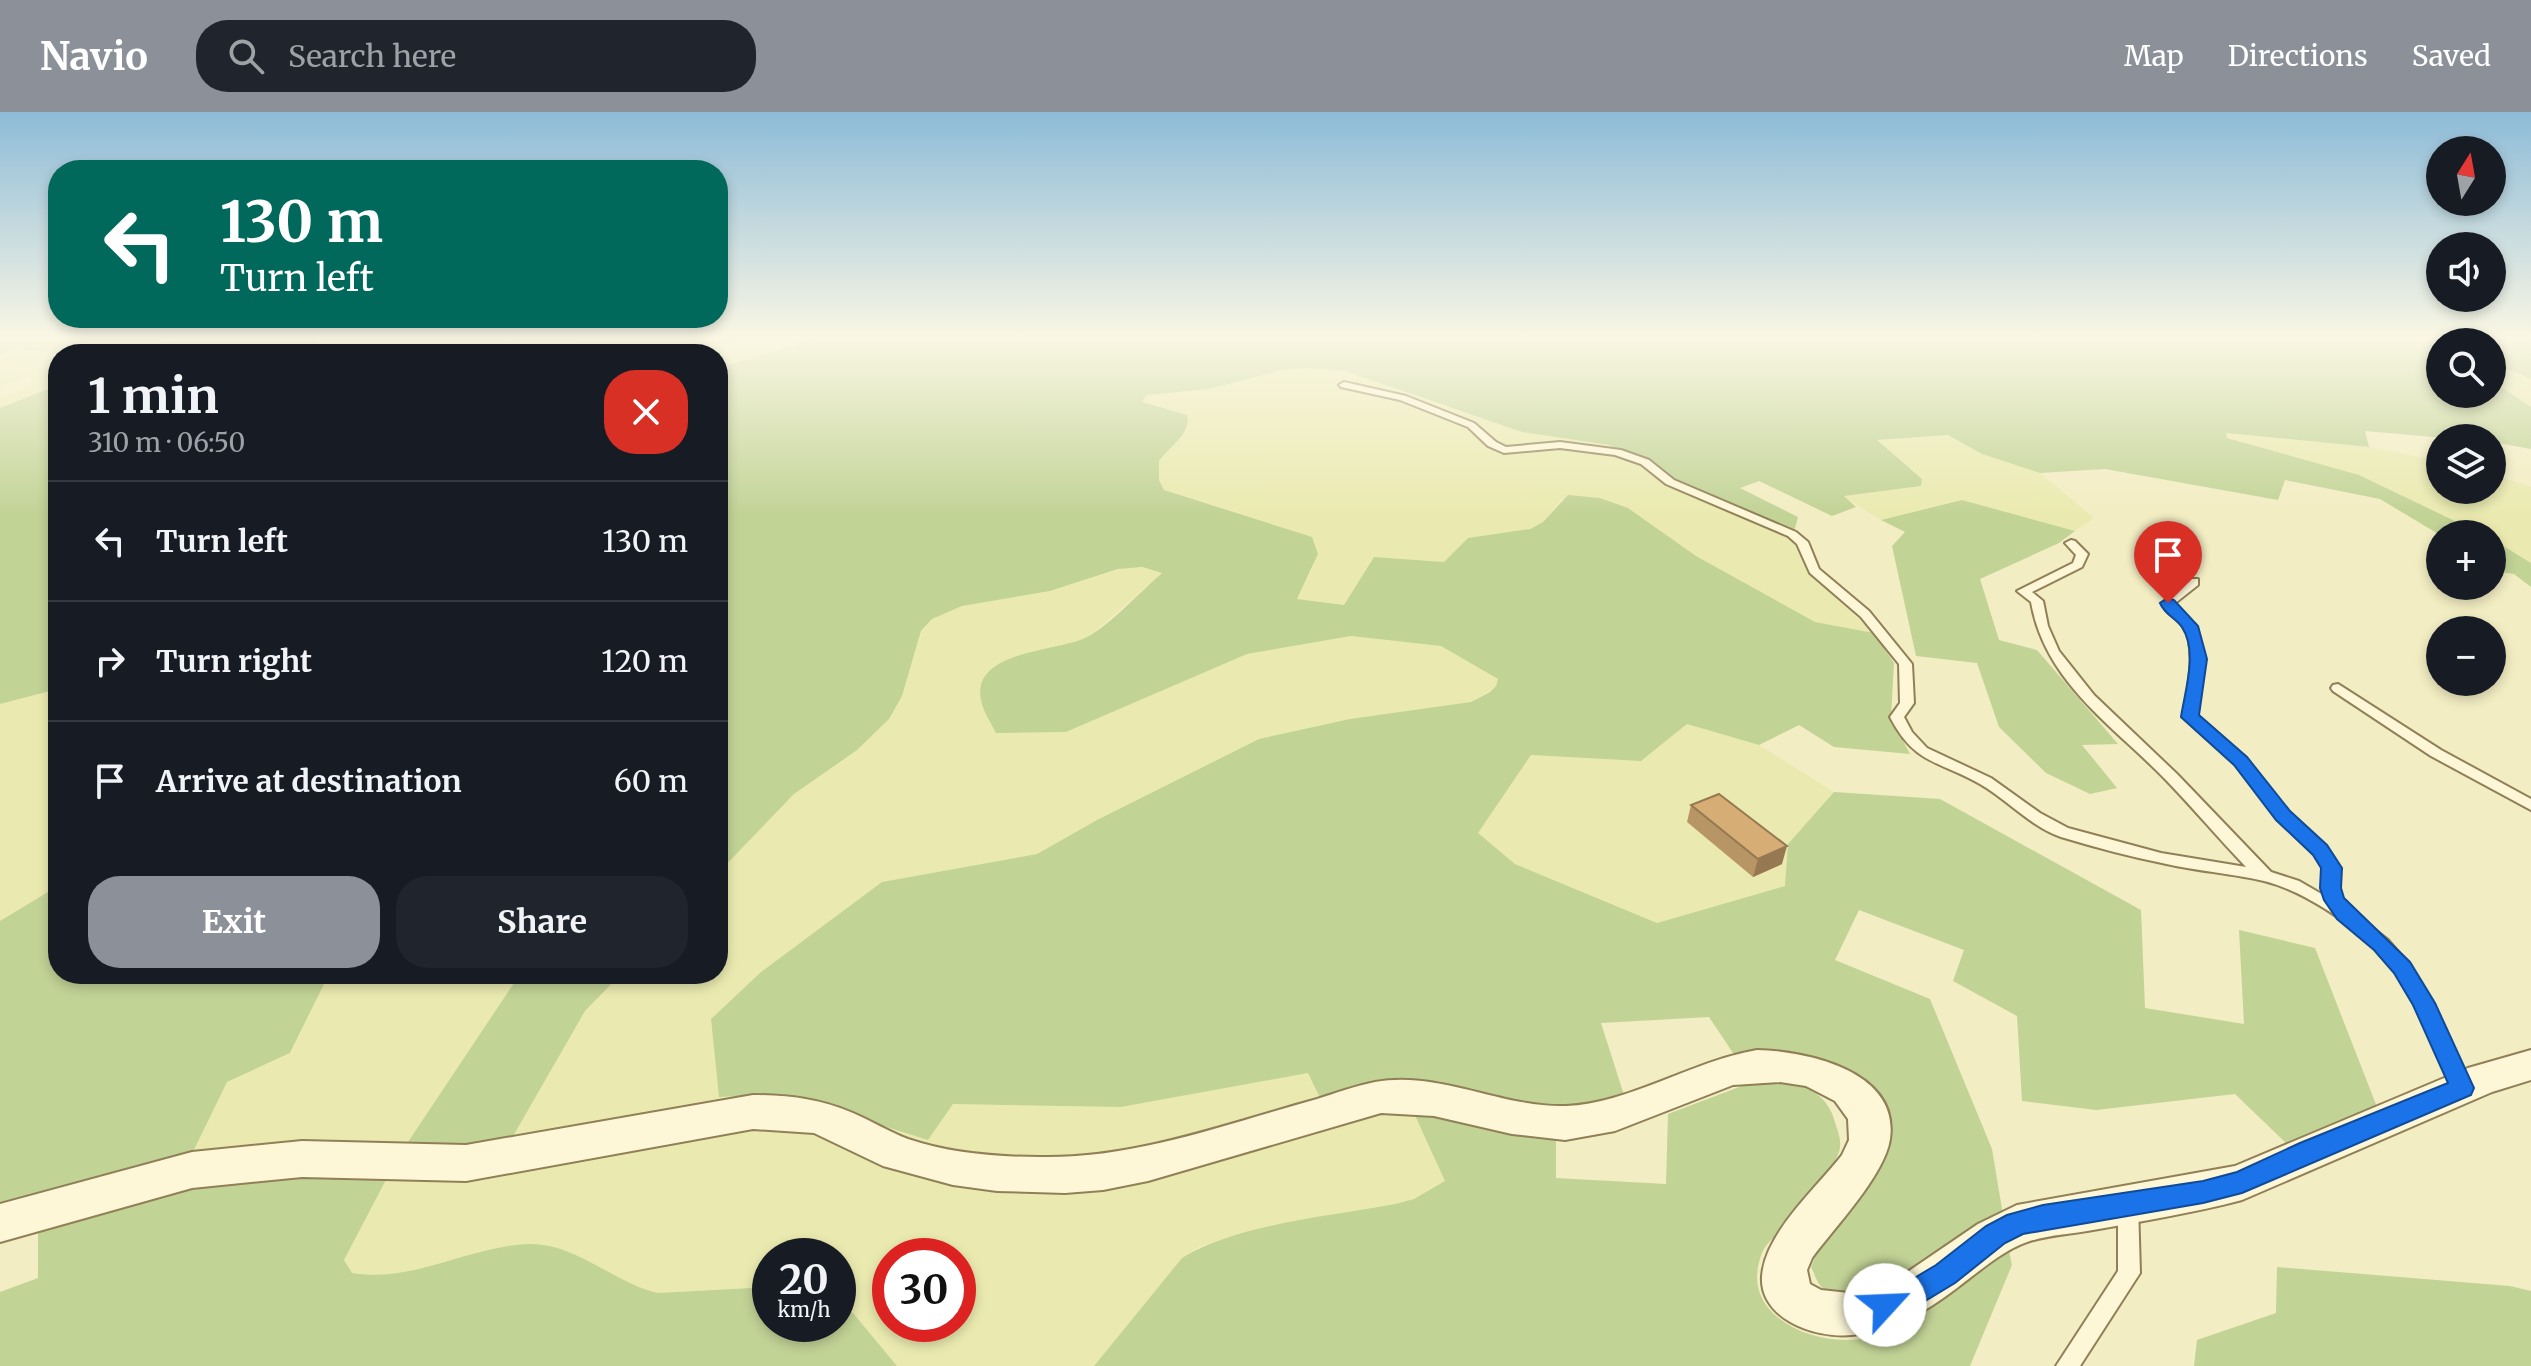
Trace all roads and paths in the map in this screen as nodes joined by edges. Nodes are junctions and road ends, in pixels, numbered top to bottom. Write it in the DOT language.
graph roads {
  1 [pos="1398,398"];
  2 [pos="2071,543"];
  3 [pos="2194,582"];
  4 [pos="2338,688"];
  5 [pos="2531,805"];
  6 [pos="2265,876"];
  7 [pos="2344,914"];
  8 [pos="2531,1065"];
  9 [pos="2462,1088"];
  10 [pos="2128,1204"];
  11 [pos="0,1223"];
  12 [pos="2067,1366"];
  1 -- 6 [label="lane"];
  2 -- 6 [label="lane"];
  3 -- 7 [label="lane"];
  4 -- 5 [label="lane"];
  6 -- 7 [label="lane"];
  7 -- 9 [label="lane"];
  8 -- 9 [label="street"];
  9 -- 10 [label="street"];
  10 -- 11 [label="street"];
  10 -- 12 [label="lane"];
}
